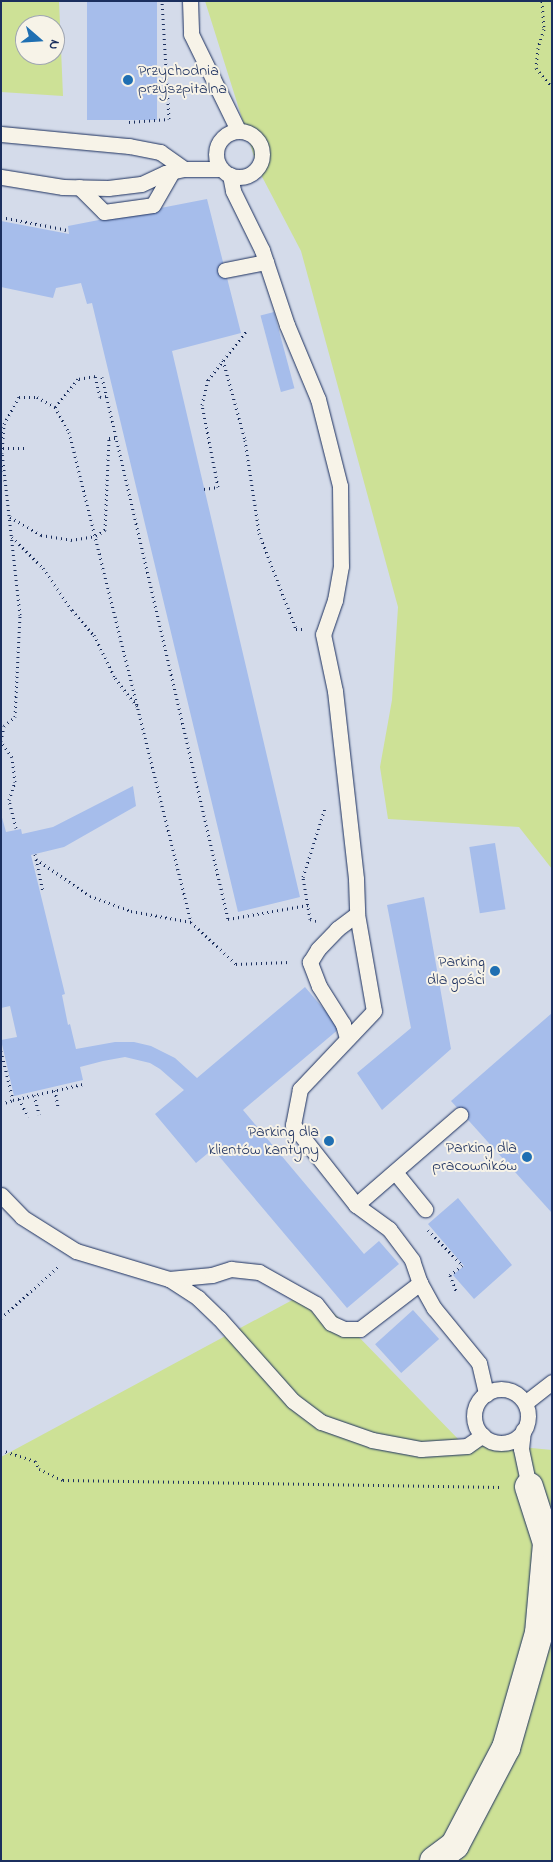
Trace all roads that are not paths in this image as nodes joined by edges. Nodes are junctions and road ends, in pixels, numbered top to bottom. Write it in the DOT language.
graph roads {
  1 [pos="190,1"];
  2 [pos="238,130"];
  3 [pos="1,134"];
  4 [pos="178,170"];
  5 [pos="226,172"];
  6 [pos="1,177"];
  7 [pos="79,187"];
  8 [pos="266,262"];
  9 [pos="225,270"];
  10 [pos="357,914"];
  11 [pos="347,1038"];
  12 [pos="460,1115"];
  13 [pos="395,1172"];
  14 [pos="1,1195"];
  15 [pos="356,1205"];
  16 [pos="425,1209"];
  17 [pos="169,1279"];
  18 [pos="420,1283"];
  19 [pos="552,1382"];
  20 [pos="486,1394"];
  21 [pos="525,1403"];
  22 [pos="523,1430"];
  23 [pos="482,1435"];
  24 [pos="504,1442"];
  25 [pos="528,1482"];
  26 [pos="434,1861"];
  1 -- 2 [label="lane"];
  2 -- 5 [label="lane"];
  2 -- 5 [label="lane"];
  3 -- 4 [label="lane"];
  4 -- 5 [label="lane"];
  4 -- 7 [label="lane"];
  4 -- 7 [label="lane"];
  5 -- 8 [label="lane"];
  6 -- 7 [label="lane"];
  8 -- 9 [label="lane"];
  8 -- 10 [label="lane"];
  10 -- 11 [label="lane"];
  10 -- 11 [label="lane"];
  11 -- 15 [label="lane"];
  12 -- 13 [label="lane"];
  13 -- 15 [label="lane"];
  13 -- 16 [label="lane"];
  14 -- 17 [label="lane"];
  15 -- 18 [label="lane"];
  17 -- 18 [label="lane"];
  17 -- 23 [label="lane"];
  18 -- 20 [label="lane"];
  19 -- 21 [label="lane"];
  20 -- 21 [label="lane"];
  20 -- 23 [label="lane"];
  21 -- 22 [label="lane"];
  22 -- 24 [label="lane"];
  22 -- 25 [label="lane"];
  23 -- 24 [label="lane"];
  24 -- 25 [label="lane"];
  25 -- 26 [label="street"];
}
